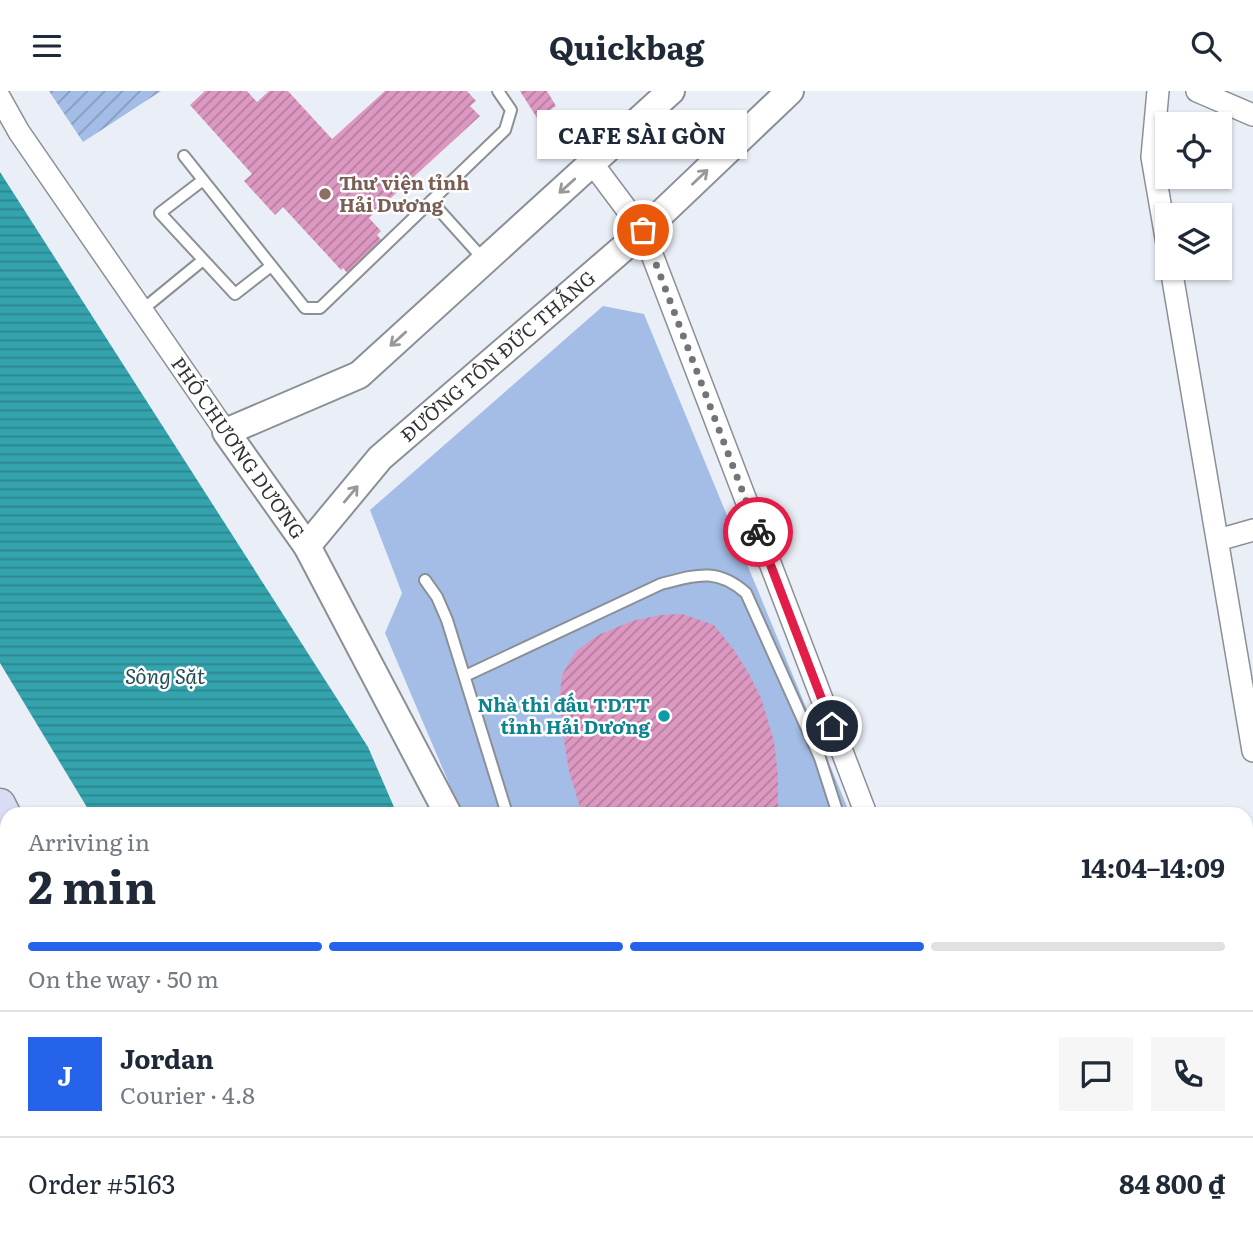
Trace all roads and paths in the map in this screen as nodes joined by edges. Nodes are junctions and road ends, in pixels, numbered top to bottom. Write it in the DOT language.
graph roads {
  1 [pos="498,91"];
  2 [pos="671,91"];
  3 [pos="790,91"];
  4 [pos="1158,91"];
  5 [pos="1197,91"];
  6 [pos="0,98"];
  7 [pos="1253,115"];
  8 [pos="184,156"];
  9 [pos="593,163"];
  10 [pos="203,180"];
  11 [pos="431,201"];
  12 [pos="1160,203"];
  13 [pos="643,230"];
  14 [pos="203,260"];
  15 [pos="485,261"];
  16 [pos="271,265"];
  17 [pos="1173,280"];
  18 [pos="142,310"];
  19 [pos="226,432"];
  20 [pos="1253,530"];
  21 [pos="1218,540"];
  22 [pos="307,546"];
  23 [pos="425,580"];
  24 [pos="465,676"];
  25 [pos="1253,751"];
  26 [pos="444,807"];
  27 [pos="505,807"];
  28 [pos="836,807"];
  29 [pos="863,807"];
  1 -- 11 [label="lane"];
  2 -- 9 [label="street"];
  13 -- 3 [label="street, ĐƯỜNG TÔN ĐỨC THẮNG, one-way"];
  4 -- 12 [label="street"];
  5 -- 7 [label="street"];
  6 -- 18 [label="street, PHỐ CHƯƠNG DƯƠNG"];
  8 -- 10 [label="lane"];
  9 -- 13 [label="street"];
  9 -- 15 [label="street, one-way"];
  10 -- 14 [label="lane"];
  10 -- 16 [label="lane"];
  11 -- 15 [label="lane"];
  11 -- 16 [label="lane"];
  22 -- 13 [label="street, ĐƯỜNG TÔN ĐỨC THẮNG, one-way"];
  13 -- 29 [label="street"];
  14 -- 16 [label="lane"];
  14 -- 18 [label="lane"];
  15 -- 19 [label="street, one-way"];
  17 -- 21 [label="street"];
  18 -- 19 [label="street, PHỐ CHƯƠNG DƯƠNG"];
  19 -- 22 [label="street, PHỐ CHƯƠNG DƯƠNG"];
  20 -- 21 [label="street"];
  21 -- 25 [label="street"];
  22 -- 26 [label="street, PHỐ CHƯƠNG DƯƠNG"];
  23 -- 24 [label="lane"];
  24 -- 27 [label="lane"];
  24 -- 28 [label="lane"];
}
